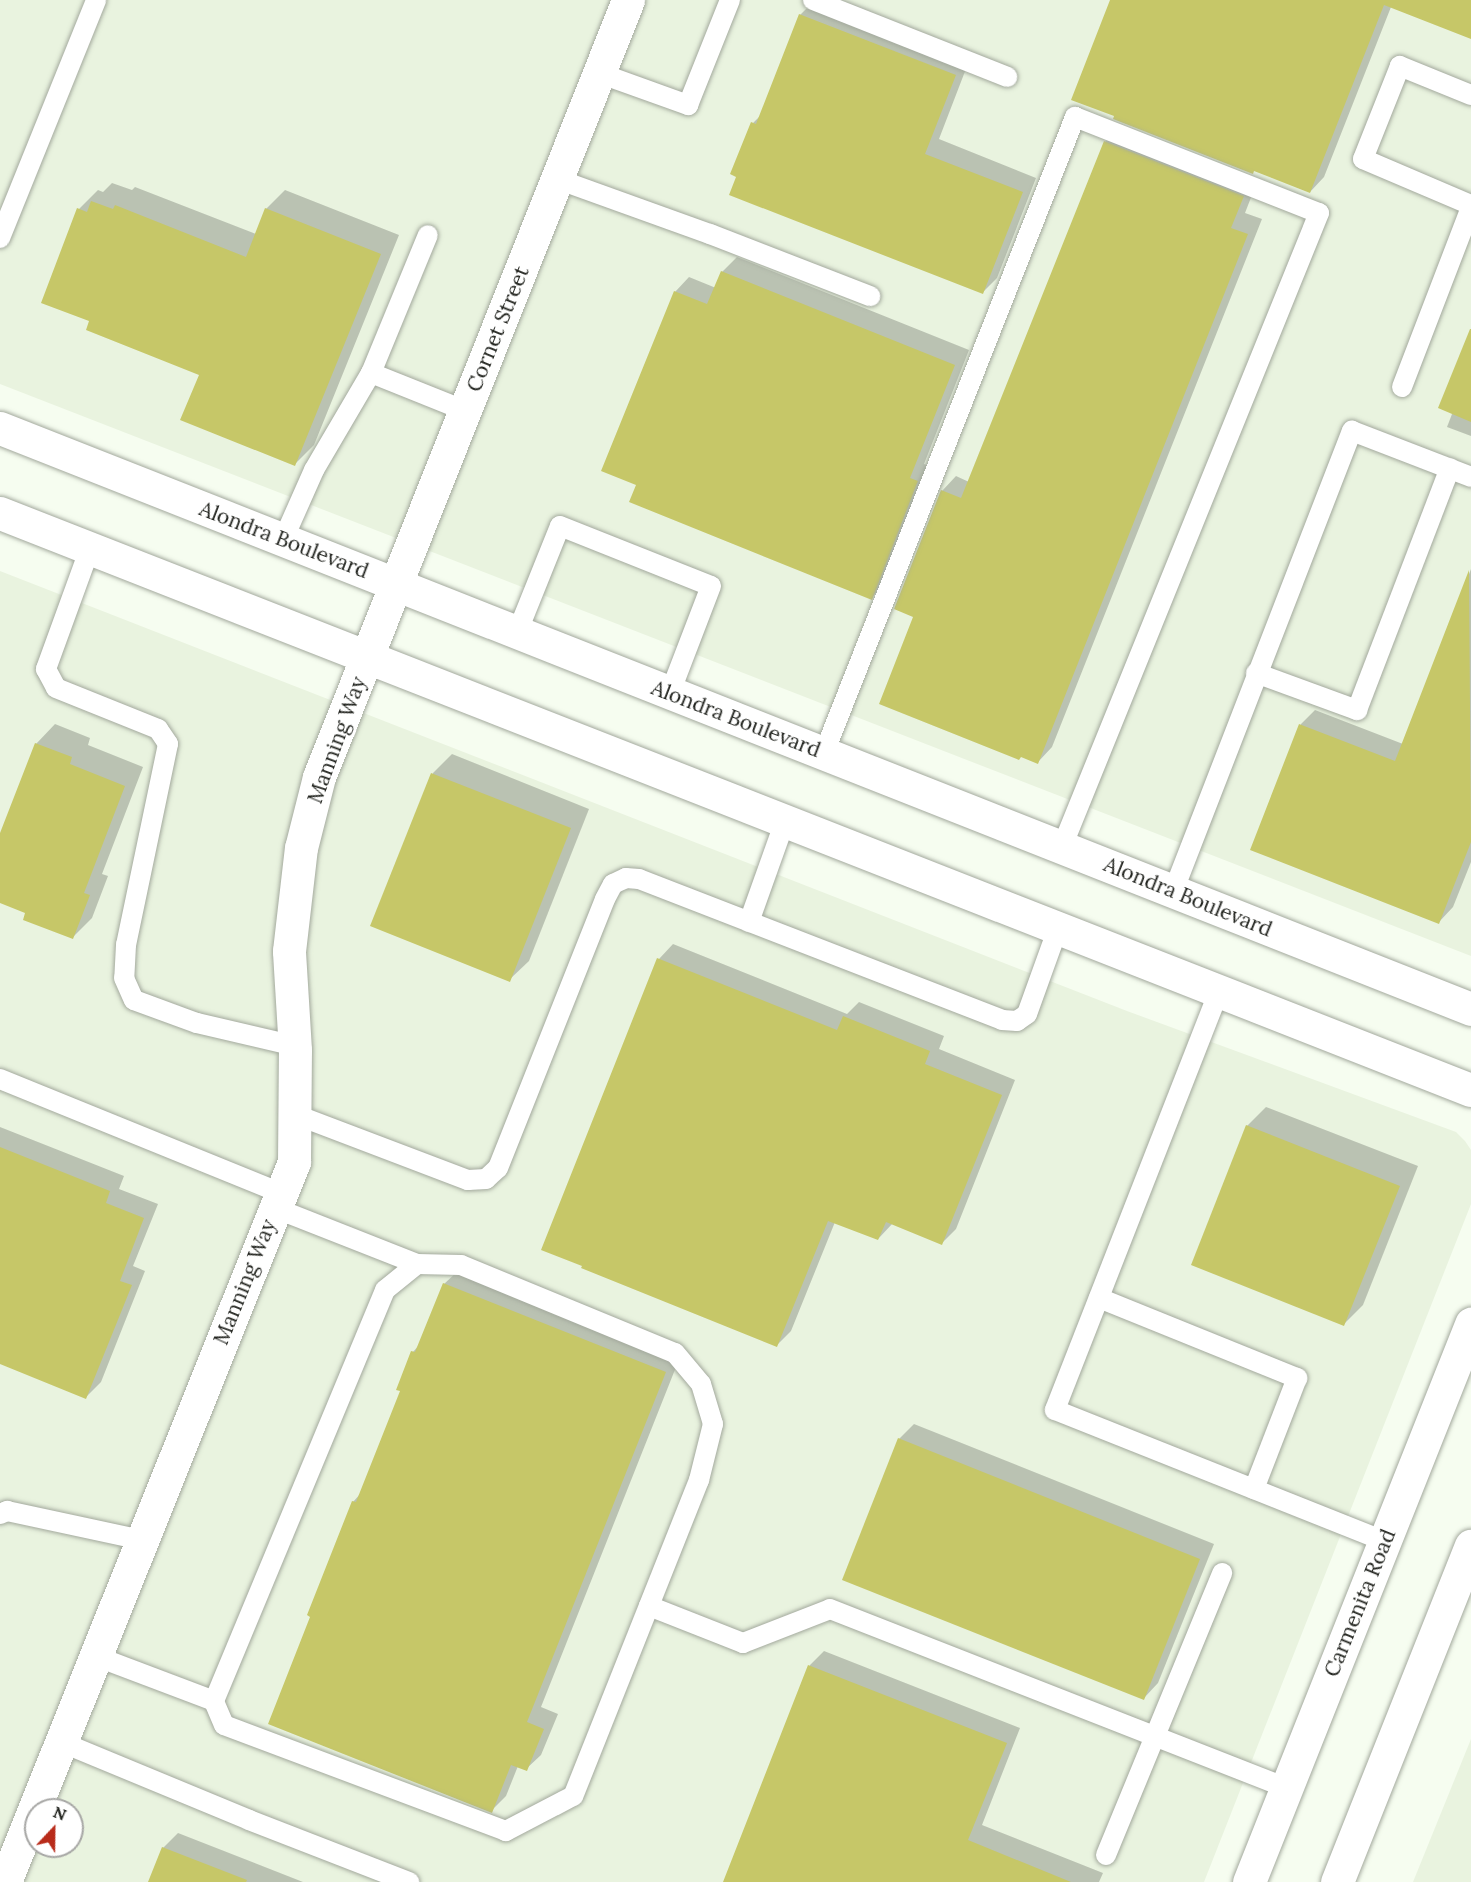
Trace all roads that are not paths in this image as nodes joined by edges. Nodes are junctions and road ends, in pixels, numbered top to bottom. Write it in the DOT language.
graph roads {
  1 [pos="96,0"];
  2 [pos="730,0"];
  3 [pos="813,0"];
  4 [pos="624,1"];
  5 [pos="599,73"];
  6 [pos="1007,77"];
  7 [pos="1471,95"];
  8 [pos="557,179"];
  9 [pos="1471,206"];
  10 [pos="428,235"];
  11 [pos="0,238"];
  12 [pos="1464,247"];
  13 [pos="870,296"];
  14 [pos="371,373"];
  15 [pos="1402,387"];
  16 [pos="466,411"];
  17 [pos="0,428"];
  18 [pos="1450,468"];
  19 [pos="1471,477"];
  20 [pos="0,513"];
  21 [pos="283,540"];
  22 [pos="90,548"];
  23 [pos="397,585"];
  24 [pos="517,633"];
  25 [pos="368,657"];
  26 [pos="1257,673"];
  27 [pos="669,693"];
  28 [pos="824,753"];
  29 [pos="785,821"];
  30 [pos="1062,847"];
  31 [pos="1173,892"];
  32 [pos="749,922"];
  33 [pos="1058,928"];
  34 [pos="1219,991"];
  35 [pos="1471,1009"];
  36 [pos="295,1046"];
  37 [pos="0,1079"];
  38 [pos="1471,1090"];
  39 [pos="294,1114"];
  40 [pos="278,1201"];
  41 [pos="417,1264"];
  42 [pos="1099,1298"];
  43 [pos="1471,1324"];
  44 [pos="1254,1489"];
  45 [pos="0,1514"];
  46 [pos="142,1540"];
  47 [pos="1385,1541"];
  48 [pos="1471,1546"];
  49 [pos="1222,1572"];
  50 [pos="649,1606"];
  51 [pos="95,1656"];
  52 [pos="214,1701"];
  53 [pos="1154,1736"];
  54 [pos="61,1742"];
  55 [pos="1286,1788"];
  56 [pos="1106,1855"];
  57 [pos="5,1882"];
  58 [pos="410,1882"];
  59 [pos="1249,1882"];
  60 [pos="1337,1882"];
  1 -- 11 [label="lane"];
  2 -- 5 [label="lane"];
  3 -- 6 [label="lane"];
  4 -- 5 [label="main road, Cornet Street"];
  5 -- 8 [label="main road, Cornet Street"];
  7 -- 9 [label="lane"];
  8 -- 13 [label="lane"];
  8 -- 16 [label="main road, Cornet Street"];
  9 -- 12 [label="lane"];
  10 -- 14 [label="lane"];
  12 -- 15 [label="lane"];
  14 -- 16 [label="lane"];
  14 -- 21 [label="lane"];
  16 -- 23 [label="main road, Cornet Street"];
  17 -- 21 [label="main road, Alondra Boulevard"];
  18 -- 19 [label="lane"];
  18 -- 26 [label="lane"];
  18 -- 26 [label="lane"];
  20 -- 22 [label="main road"];
  21 -- 23 [label="main road, Alondra Boulevard"];
  22 -- 25 [label="main road"];
  22 -- 36 [label="lane"];
  23 -- 24 [label="main road, Alondra Boulevard"];
  23 -- 25 [label="main road, Cornet Street"];
  24 -- 27 [label="main road, Alondra Boulevard"];
  24 -- 27 [label="lane"];
  25 -- 29 [label="main road"];
  25 -- 36 [label="main road, Manning Way"];
  26 -- 31 [label="lane"];
  27 -- 28 [label="main road, Alondra Boulevard"];
  28 -- 30 [label="main road, Alondra Boulevard"];
  28 -- 30 [label="lane"];
  29 -- 32 [label="lane"];
  29 -- 33 [label="main road"];
  30 -- 31 [label="main road, Alondra Boulevard"];
  31 -- 35 [label="main road, Alondra Boulevard"];
  32 -- 33 [label="lane"];
  32 -- 39 [label="lane"];
  33 -- 34 [label="main road"];
  34 -- 38 [label="main road"];
  34 -- 42 [label="lane"];
  36 -- 39 [label="main road, Manning Way"];
  37 -- 40 [label="lane"];
  39 -- 40 [label="main road, Manning Way"];
  40 -- 41 [label="lane"];
  40 -- 46 [label="main road, Manning Way"];
  41 -- 50 [label="lane"];
  41 -- 52 [label="lane"];
  42 -- 44 [label="lane"];
  42 -- 44 [label="lane"];
  43 -- 47 [label="main road, Carmenita Road"];
  44 -- 47 [label="lane"];
  45 -- 46 [label="lane"];
  46 -- 51 [label="main road, Manning Way"];
  47 -- 55 [label="main road, Carmenita Road"];
  48 -- 60 [label="main road"];
  49 -- 53 [label="lane"];
  50 -- 52 [label="lane"];
  50 -- 53 [label="lane"];
  51 -- 52 [label="lane"];
  51 -- 54 [label="main road, Manning Way"];
  53 -- 55 [label="lane"];
  53 -- 56 [label="lane"];
  54 -- 57 [label="main road, Manning Way"];
  54 -- 58 [label="lane"];
  55 -- 59 [label="main road, Carmenita Road"];
}
